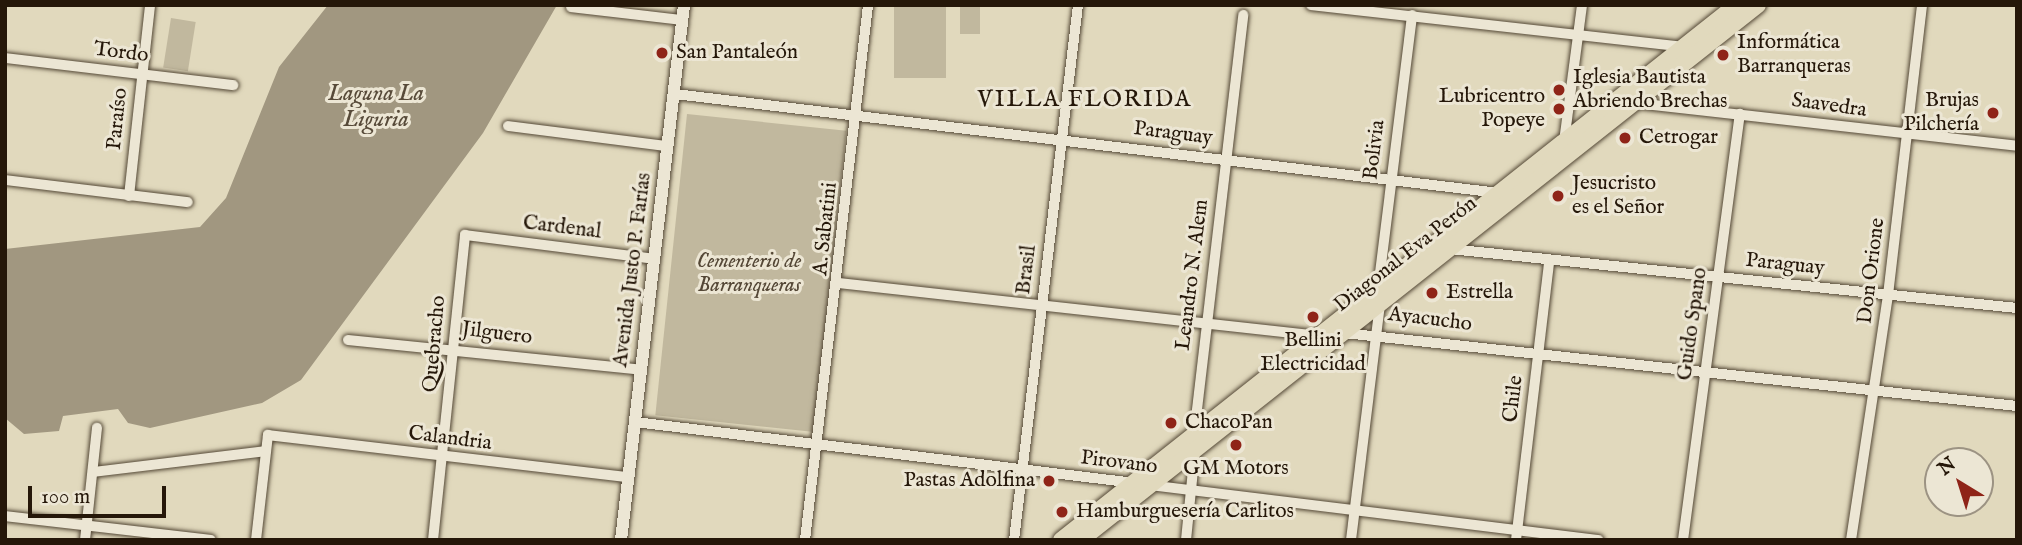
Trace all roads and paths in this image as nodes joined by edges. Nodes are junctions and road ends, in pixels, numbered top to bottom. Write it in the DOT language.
graph roads {
  1 [pos="150,5"];
  2 [pos="684,5"];
  3 [pos="868,5"];
  4 [pos="1078,5"];
  5 [pos="1311,5"];
  6 [pos="1582,5"];
  7 [pos="1736,5"];
  8 [pos="1758,5"];
  9 [pos="1922,5"];
  10 [pos="571,7"];
  11 [pos="1243,15"];
  12 [pos="1412,15"];
  13 [pos="682,20"];
  14 [pos="1578,35"];
  15 [pos="1684,47"];
  16 [pos="5,58"];
  17 [pos="142,75"];
  18 [pos="233,85"];
  19 [pos="675,94"];
  20 [pos="1635,103"];
  21 [pos="1740,114"];
  22 [pos="857,116"];
  23 [pos="508,126"];
  24 [pos="1908,136"];
  25 [pos="1062,140"];
  26 [pos="1564,142"];
  27 [pos="667,146"];
  28 [pos="2017,146"];
  29 [pos="1226,160"];
  30 [pos="1391,179"];
  31 [pos="5,180"];
  32 [pos="1499,193"];
  33 [pos="129,196"];
  34 [pos="188,202"];
  35 [pos="465,235"];
  36 [pos="1449,249"];
  37 [pos="654,259"];
  38 [pos="1549,263"];
  39 [pos="1718,278"];
  40 [pos="839,283"];
  41 [pos="1888,295"];
  42 [pos="1379,297"];
  43 [pos="1042,306"];
  44 [pos="2017,308"];
  45 [pos="1206,326"];
  46 [pos="1340,332"];
  47 [pos="1377,334"];
  48 [pos="1319,336"];
  49 [pos="348,340"];
  50 [pos="454,348"];
  51 [pos="1539,352"];
  52 [pos="641,370"];
  53 [pos="1705,373"];
  54 [pos="1870,391"];
  55 [pos="2017,406"];
  56 [pos="635,422"];
  57 [pos="97,428"];
  58 [pos="1195,442"];
  59 [pos="818,445"];
  60 [pos="266,451"];
  61 [pos="444,458"];
  62 [pos="1023,471"];
  63 [pos="93,472"];
  64 [pos="628,477"];
  65 [pos="1133,483"];
  66 [pos="1150,486"];
  67 [pos="1191,492"];
  68 [pos="1355,510"];
  69 [pos="5,516"];
  70 [pos="86,525"];
  71 [pos="1516,535"];
  72 [pos="85,540"];
  73 [pos="211,540"];
  74 [pos="256,540"];
  75 [pos="433,540"];
  76 [pos="621,540"];
  77 [pos="805,540"];
  78 [pos="1014,540"];
  79 [pos="1060,540"];
  80 [pos="1081,540"];
  81 [pos="1186,540"];
  82 [pos="1351,540"];
  83 [pos="1599,540"];
  84 [pos="1683,540"];
  85 [pos="1851,540"];
  1 -- 17 [label="street, Paraíso"];
  2 -- 13 [label="street, Avenida Justo P. Farías"];
  3 -- 22 [label="street, A. Sabatini"];
  4 -- 25 [label="street, Brasil"];
  5 -- 12 [label="street"];
  6 -- 14 [label="street"];
  7 -- 15 [label="main road, Diagonal Eva Perón"];
  8 -- 20 [label="main road, Diagonal Eva Perón"];
  9 -- 24 [label="street, Don Orione"];
  10 -- 13 [label="street"];
  11 -- 29 [label="street, Leandro N. Alem"];
  12 -- 14 [label="street"];
  12 -- 30 [label="street, Bolivia"];
  13 -- 19 [label="street, Avenida Justo P. Farías"];
  14 -- 15 [label="street"];
  14 -- 26 [label="street"];
  15 -- 26 [label="main road, Diagonal Eva Perón"];
  16 -- 17 [label="street, Tordo"];
  17 -- 18 [label="street, Tordo"];
  17 -- 33 [label="street, Paraíso"];
  19 -- 22 [label="street, Paraguay"];
  19 -- 27 [label="street, Avenida Justo P. Farías"];
  20 -- 21 [label="street, Saavedra"];
  20 -- 36 [label="main road, Diagonal Eva Perón"];
  21 -- 24 [label="street, Saavedra"];
  21 -- 39 [label="street, Guido Spano"];
  22 -- 25 [label="street, Paraguay"];
  22 -- 40 [label="street, A. Sabatini"];
  23 -- 27 [label="street"];
  24 -- 28 [label="street, Saavedra"];
  24 -- 41 [label="street, Don Orione"];
  25 -- 29 [label="street, Paraguay"];
  25 -- 43 [label="street, Brasil"];
  26 -- 32 [label="main road, Diagonal Eva Perón"];
  27 -- 37 [label="street, Avenida Justo P. Farías"];
  29 -- 30 [label="street, Paraguay"];
  29 -- 45 [label="street, Leandro N. Alem"];
  30 -- 32 [label="street, Paraguay"];
  30 -- 42 [label="street, Bolivia"];
  31 -- 33 [label="street"];
  32 -- 42 [label="main road, Diagonal Eva Perón"];
  33 -- 34 [label="street"];
  35 -- 37 [label="street, Cardenal"];
  35 -- 50 [label="street, Quebracho"];
  36 -- 38 [label="street, Paraguay"];
  36 -- 42 [label="main road, Diagonal Eva Perón"];
  37 -- 52 [label="street, Avenida Justo P. Farías"];
  38 -- 39 [label="street, Paraguay"];
  38 -- 51 [label="street, Chile"];
  39 -- 41 [label="street, Paraguay"];
  39 -- 53 [label="street, Guido Spano"];
  40 -- 43 [label="street, Ayacucho"];
  40 -- 59 [label="street, A. Sabatini"];
  41 -- 44 [label="street, Paraguay"];
  41 -- 54 [label="street, Don Orione"];
  42 -- 46 [label="main road, Diagonal Eva Perón"];
  42 -- 47 [label="street, Bolivia"];
  42 -- 48 [label="main road, Diagonal Eva Perón"];
  43 -- 45 [label="street, Ayacucho"];
  43 -- 62 [label="street, Brasil"];
  45 -- 48 [label="street, Ayacucho"];
  45 -- 58 [label="street, Leandro N. Alem"];
  46 -- 47 [label="street, Ayacucho"];
  46 -- 48 [label="street, Ayacucho"];
  46 -- 58 [label="main road, Diagonal Eva Perón"];
  47 -- 51 [label="street, Ayacucho"];
  47 -- 68 [label="street, Bolivia"];
  48 -- 58 [label="main road, Diagonal Eva Perón"];
  49 -- 50 [label="street, Jilguero"];
  50 -- 52 [label="street, Jilguero"];
  50 -- 61 [label="street, Quebracho"];
  51 -- 53 [label="street, Ayacucho"];
  51 -- 71 [label="street, Chile"];
  52 -- 56 [label="street, Avenida Justo P. Farías"];
  53 -- 54 [label="street, Ayacucho"];
  53 -- 84 [label="street, Guido Spano"];
  54 -- 55 [label="street, Ayacucho"];
  54 -- 85 [label="street, Don Orione"];
  56 -- 59 [label="street, Pirovano"];
  56 -- 64 [label="street, Avenida Justo P. Farías"];
  57 -- 63 [label="street"];
  58 -- 65 [label="main road, Diagonal Eva Perón"];
  58 -- 66 [label="main road, Diagonal Eva Perón"];
  58 -- 67 [label="street, Leandro N. Alem"];
  59 -- 62 [label="street, Pirovano"];
  59 -- 77 [label="street, A. Sabatini"];
  60 -- 61 [label="street, Calandria"];
  60 -- 63 [label="street"];
  60 -- 74 [label="street"];
  61 -- 64 [label="street, Calandria"];
  61 -- 75 [label="street, Quebracho"];
  62 -- 65 [label="street, Pirovano"];
  62 -- 78 [label="street, Brasil"];
  63 -- 70 [label="street"];
  64 -- 76 [label="street, Avenida Justo P. Farías"];
  65 -- 66 [label="street, Pirovano"];
  65 -- 79 [label="main road, Diagonal Eva Perón"];
  66 -- 67 [label="street, Pirovano"];
  66 -- 80 [label="main road, Diagonal Eva Perón"];
  67 -- 68 [label="street, Pirovano"];
  67 -- 81 [label="street, Leandro N. Alem"];
  68 -- 71 [label="street, Pirovano"];
  68 -- 82 [label="street, Bolivia"];
  69 -- 70 [label="street"];
  70 -- 72 [label="street"];
  70 -- 73 [label="street"];
  71 -- 83 [label="street, Pirovano"];
}
